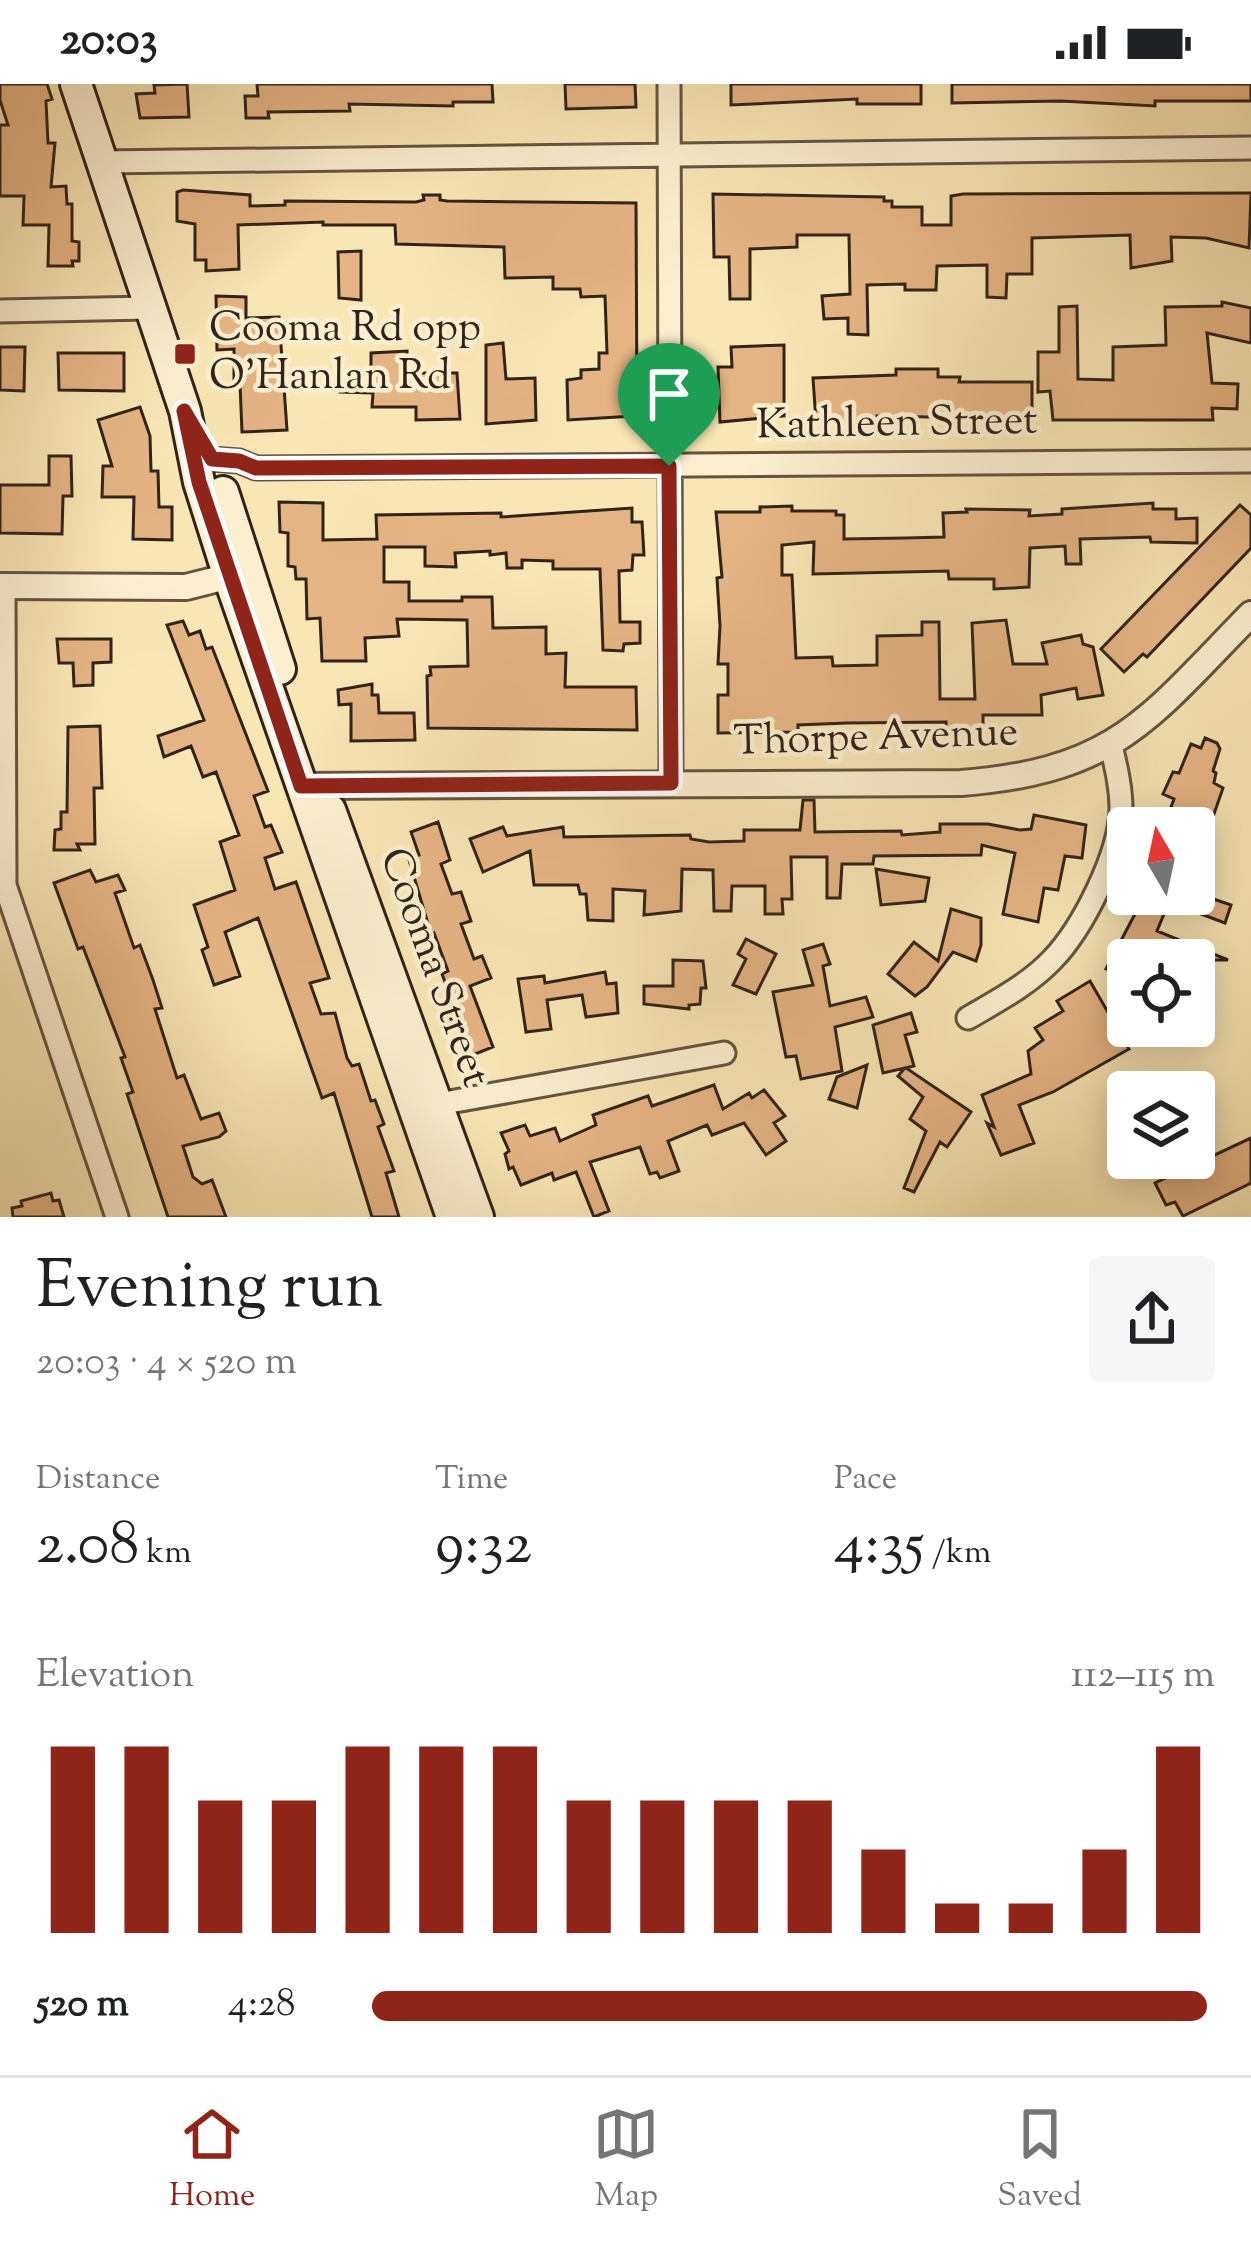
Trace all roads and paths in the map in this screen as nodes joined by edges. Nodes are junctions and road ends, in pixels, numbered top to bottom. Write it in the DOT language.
graph roads {
  1 [pos="76,84"];
  2 [pos="670,84"];
  3 [pos="1251,148"];
  4 [pos="669,153"];
  5 [pos="102,162"];
  6 [pos="148,308"];
  7 [pos="0,310"];
  8 [pos="184,411"];
  9 [pos="212,459"];
  10 [pos="1251,461"];
  11 [pos="669,466"];
  12 [pos="256,468"];
  13 [pos="222,491"];
  14 [pos="240,574"];
  15 [pos="2,586"];
  16 [pos="1251,614"];
  17 [pos="1111,745"];
  18 [pos="671,783"];
  19 [pos="311,786"];
  20 [pos="8,928"];
  21 [pos="968,1018"];
  22 [pos="724,1053"];
  23 [pos="427,1106"];
  24 [pos="117,1217"];
  25 [pos="452,1217"];
  26 [pos="478,1217"];
  1 -- 5 [label="main road, Cooma Street"];
  2 -- 4 [label="street"];
  3 -- 4 [label="street"];
  4 -- 5 [label="street"];
  4 -- 11 [label="street"];
  5 -- 6 [label="main road, Cooma Street"];
  6 -- 7 [label="street"];
  6 -- 8 [label="main road, Cooma Street"];
  8 -- 9 [label="main road, Cooma Street"];
  8 -- 14 [label="main road, Cooma Street"];
  9 -- 12 [label="street, Kathleen Street"];
  9 -- 13 [label="main road, Cooma Street"];
  10 -- 11 [label="street, Kathleen Street"];
  11 -- 12 [label="street, Kathleen Street"];
  11 -- 18 [label="street"];
  12 -- 13 [label="street"];
  13 -- 14 [label="main road, Cooma Street"];
  14 -- 15 [label="street"];
  14 -- 19 [label="main road, Cooma Street"];
  15 -- 20 [label="street"];
  16 -- 17 [label="street, Thorpe Avenue"];
  17 -- 18 [label="street, Thorpe Avenue"];
  17 -- 21 [label="street"];
  18 -- 19 [label="street, Thorpe Avenue"];
  19 -- 23 [label="main road, Cooma Street"];
  20 -- 24 [label="street"];
  22 -- 23 [label="street"];
  23 -- 25 [label="main road, Cooma Street"];
  23 -- 26 [label="main road, Cooma Street"];
}
